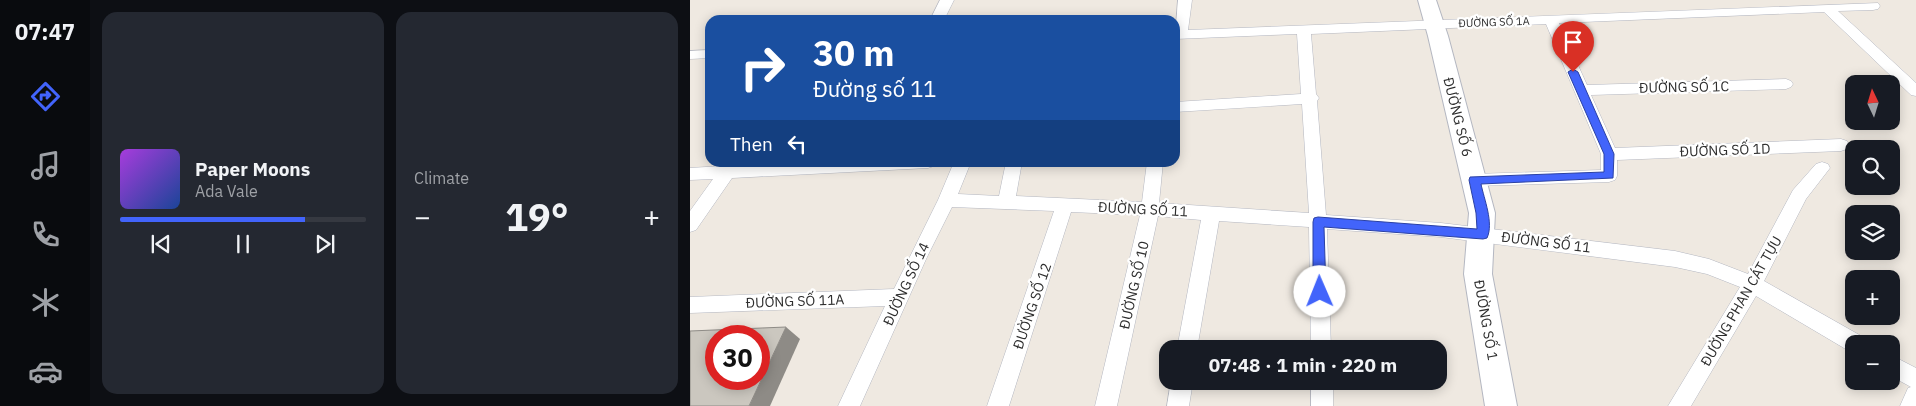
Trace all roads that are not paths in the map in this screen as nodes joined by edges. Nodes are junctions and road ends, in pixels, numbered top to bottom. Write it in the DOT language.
graph roads {
  1 [pos="947,0"];
  2 [pos="1185,0"];
  3 [pos="1427,0"];
  4 [pos="1658,0"];
  5 [pos="1870,3"];
  6 [pos="1828,9"];
  7 [pos="940,15"];
  8 [pos="1669,16"];
  9 [pos="1551,20"];
  10 [pos="1180,25"];
  11 [pos="1435,25"];
  12 [pos="1304,30"];
  13 [pos="1180,35"];
  14 [pos="705,54"];
  15 [pos="690,55"];
  16 [pos="1786,84"];
  17 [pos="1581,90"];
  18 [pos="1916,91"];
  19 [pos="1311,98"];
  20 [pos="1180,107"];
  21 [pos="1841,145"];
  22 [pos="1609,154"];
  23 [pos="762,167"];
  24 [pos="960,167"];
  25 [pos="1013,167"];
  26 [pos="1154,167"];
  27 [pos="729,168"];
  28 [pos="1822,168"];
  29 [pos="690,174"];
  30 [pos="1474,180"];
  31 [pos="947,200"];
  32 [pos="1006,202"];
  33 [pos="1064,205"];
  34 [pos="1150,210"];
  35 [pos="1210,213"];
  36 [pos="1318,222"];
  37 [pos="690,225"];
  38 [pos="1483,235"];
  39 [pos="1754,284"];
  40 [pos="900,297"];
  41 [pos="690,305"];
  42 [pos="1845,338"];
  43 [pos="1189,340"];
  44 [pos="1321,340"];
  45 [pos="1900,370"];
  46 [pos="1916,378"];
  47 [pos="1181,390"];
  48 [pos="1322,390"];
  49 [pos="1916,395"];
  50 [pos="849,406"];
  51 [pos="998,406"];
  52 [pos="1106,406"];
  53 [pos="1178,406"];
  54 [pos="1322,406"];
  55 [pos="1501,406"];
  56 [pos="1679,406"];
  57 [pos="1911,406"];
  1 -- 7 [label="street"];
  2 -- 10 [label="street"];
  3 -- 11 [label="street, ĐƯỜNG SỐ 6"];
  4 -- 8 [label="street"];
  5 -- 6 [label="street, ĐƯỜNG SỐ 1A"];
  6 -- 8 [label="street, ĐƯỜNG SỐ 1A"];
  6 -- 18 [label="street"];
  8 -- 9 [label="street, ĐƯỜNG SỐ 1A"];
  9 -- 11 [label="street, ĐƯỜNG SỐ 1A"];
  9 -- 17 [label="street"];
  11 -- 12 [label="street, ĐƯỜNG SỐ 1A"];
  11 -- 30 [label="street, ĐƯỜNG SỐ 6"];
  12 -- 13 [label="street, ĐƯỜNG SỐ 1A"];
  12 -- 19 [label="street"];
  14 -- 15 [label="street"];
  16 -- 17 [label="street, ĐƯỜNG SỐ 1C"];
  17 -- 22 [label="street"];
  19 -- 20 [label="street"];
  19 -- 36 [label="street"];
  21 -- 22 [label="street, ĐƯỜNG SỐ 1D"];
  22 -- 30 [label="street"];
  23 -- 27 [label="street"];
  24 -- 31 [label="street, ĐƯỜNG SỐ 14"];
  25 -- 32 [label="street"];
  26 -- 34 [label="street, ĐƯỜNG SỐ 10"];
  27 -- 29 [label="street"];
  27 -- 37 [label="street"];
  28 -- 39 [label="street, ĐƯỜNG PHAN CÁT TỰU"];
  30 -- 38 [label="street, ĐƯỜNG SỐ 6"];
  31 -- 32 [label="street, ĐƯỜNG SỐ 11"];
  31 -- 40 [label="street, ĐƯỜNG SỐ 14"];
  32 -- 33 [label="street, ĐƯỜNG SỐ 11"];
  33 -- 34 [label="street, ĐƯỜNG SỐ 11"];
  33 -- 51 [label="street, ĐƯỜNG SỐ 12"];
  34 -- 35 [label="street, ĐƯỜNG SỐ 11"];
  34 -- 52 [label="street, ĐƯỜNG SỐ 10"];
  35 -- 36 [label="street, ĐƯỜNG SỐ 11"];
  35 -- 43 [label="street"];
  36 -- 38 [label="street, ĐƯỜNG SỐ 11"];
  36 -- 44 [label="street"];
  38 -- 39 [label="street, ĐƯỜNG SỐ 11"];
  38 -- 55 [label="street, ĐƯỜNG SỐ 1"];
  39 -- 42 [label="street, ĐƯỜNG SỐ 11"];
  39 -- 56 [label="street, ĐƯỜNG PHAN CÁT TỰU"];
  40 -- 41 [label="street, ĐƯỜNG SỐ 11A"];
  40 -- 50 [label="street, ĐƯỜNG SỐ 14"];
  45 -- 46 [label="street"];
  47 -- 53 [label="street"];
  48 -- 54 [label="street"];
  49 -- 57 [label="street"];
}
